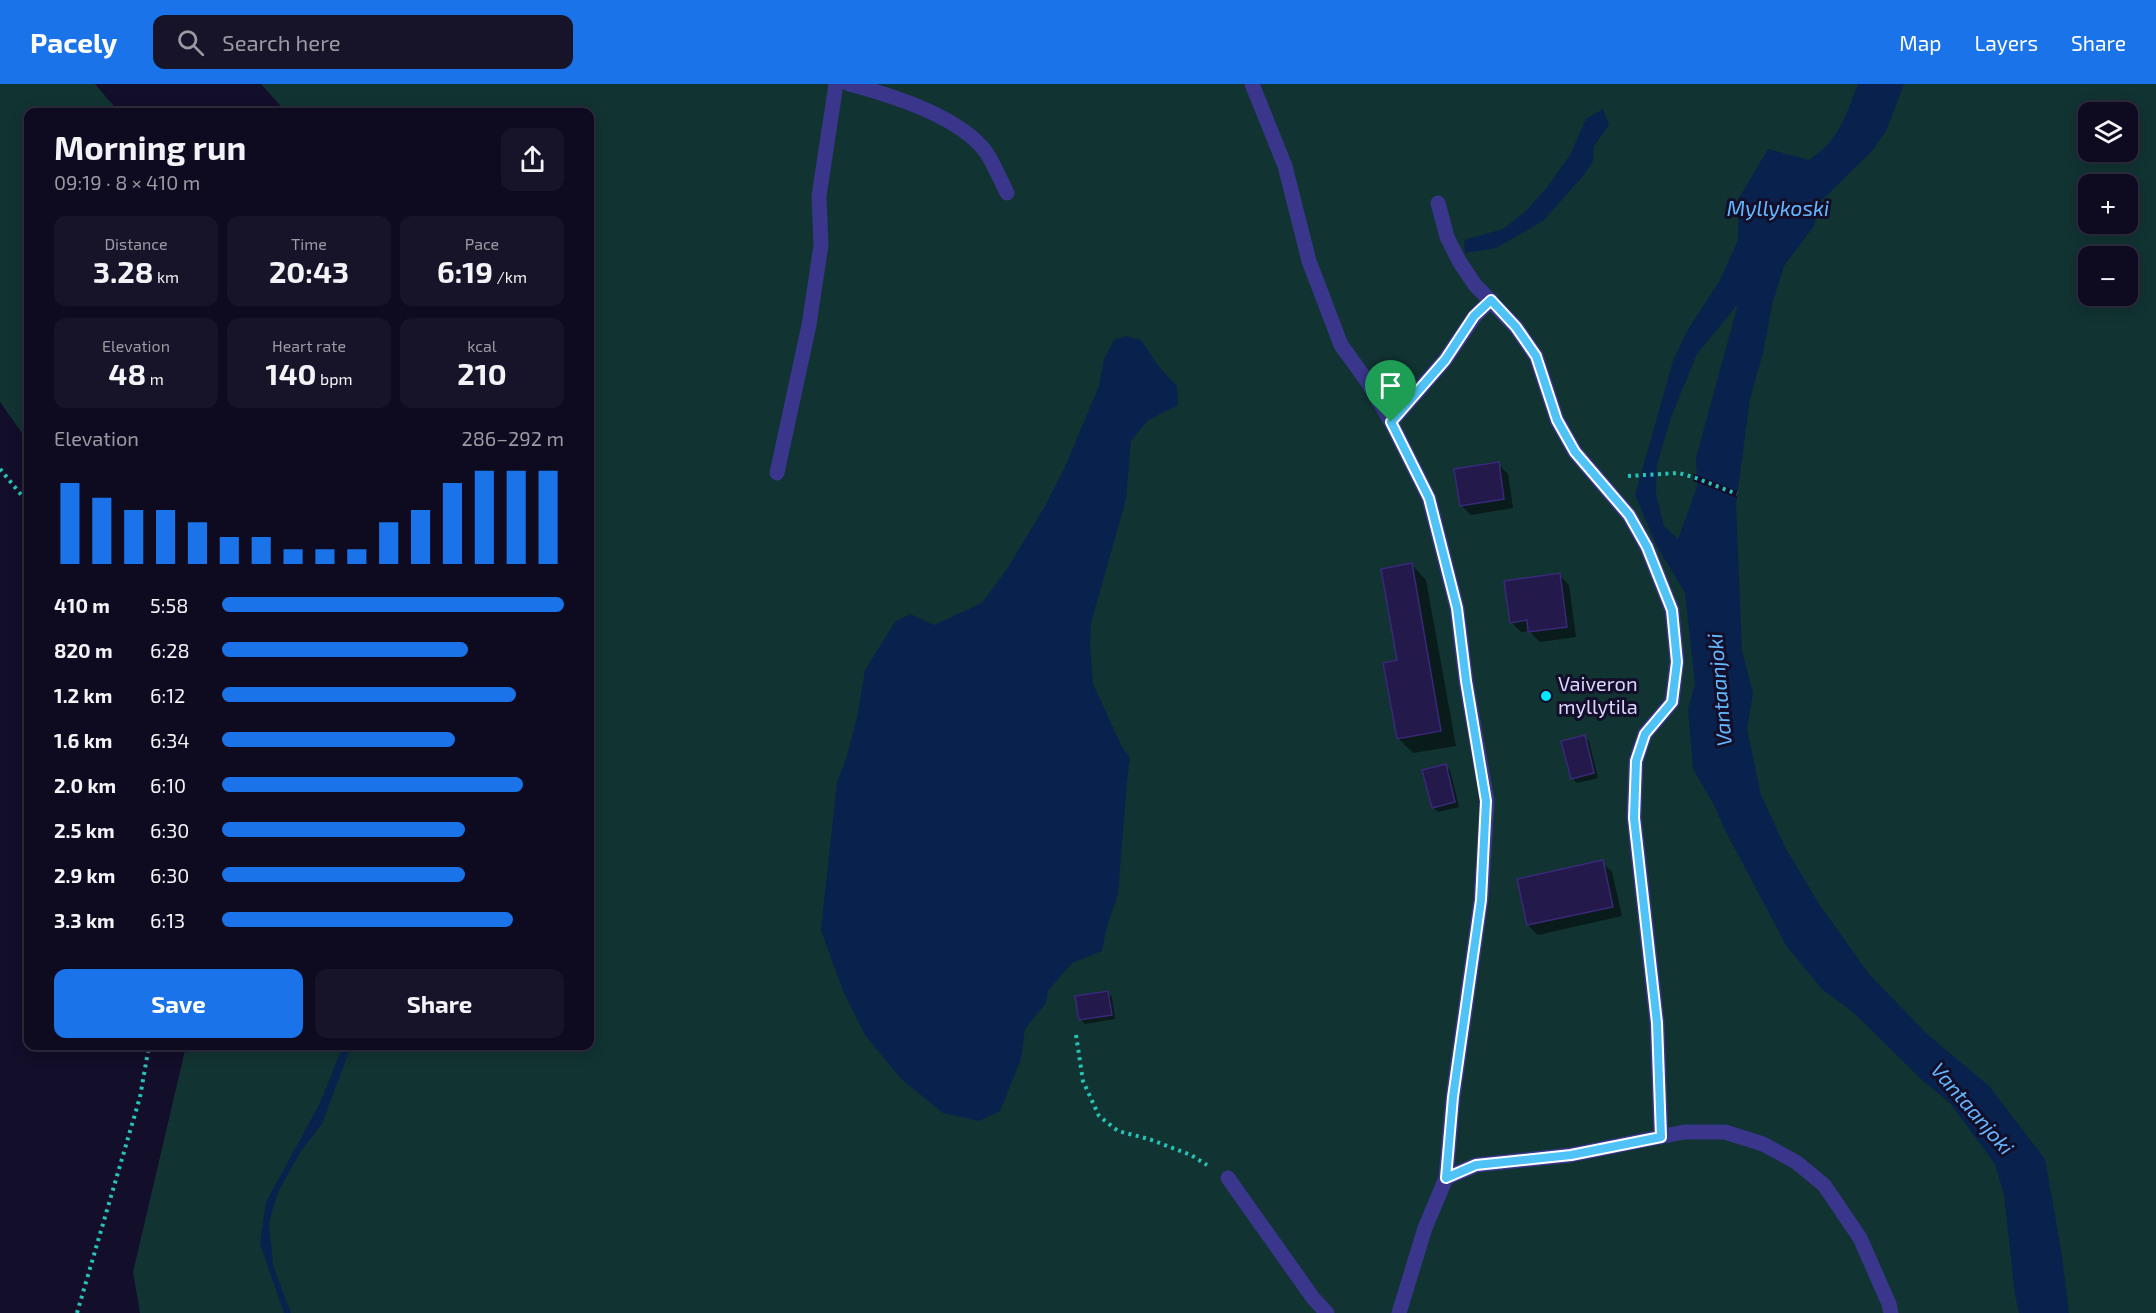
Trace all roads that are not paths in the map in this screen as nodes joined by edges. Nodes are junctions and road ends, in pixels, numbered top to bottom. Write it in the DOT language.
graph roads {
  1 [pos="836,84"];
  2 [pos="849,84"];
  3 [pos="1252,84"];
  4 [pos="1007,193"];
  5 [pos="1438,203"];
  6 [pos="1491,300"];
  7 [pos="1391,422"];
  8 [pos="777,473"];
  9 [pos="1661,1137"];
  10 [pos="1228,1178"];
  11 [pos="1446,1178"];
  12 [pos="1327,1313"];
  13 [pos="1399,1313"];
  14 [pos="1891,1313"];
  1 -- 8 [label="lane"];
  2 -- 4 [label="lane"];
  3 -- 7 [label="lane"];
  5 -- 6 [label="lane"];
  6 -- 7 [label="lane"];
  6 -- 9 [label="lane"];
  7 -- 11 [label="lane"];
  9 -- 11 [label="lane"];
  9 -- 14 [label="lane"];
  10 -- 12 [label="lane"];
  11 -- 13 [label="lane"];
}
